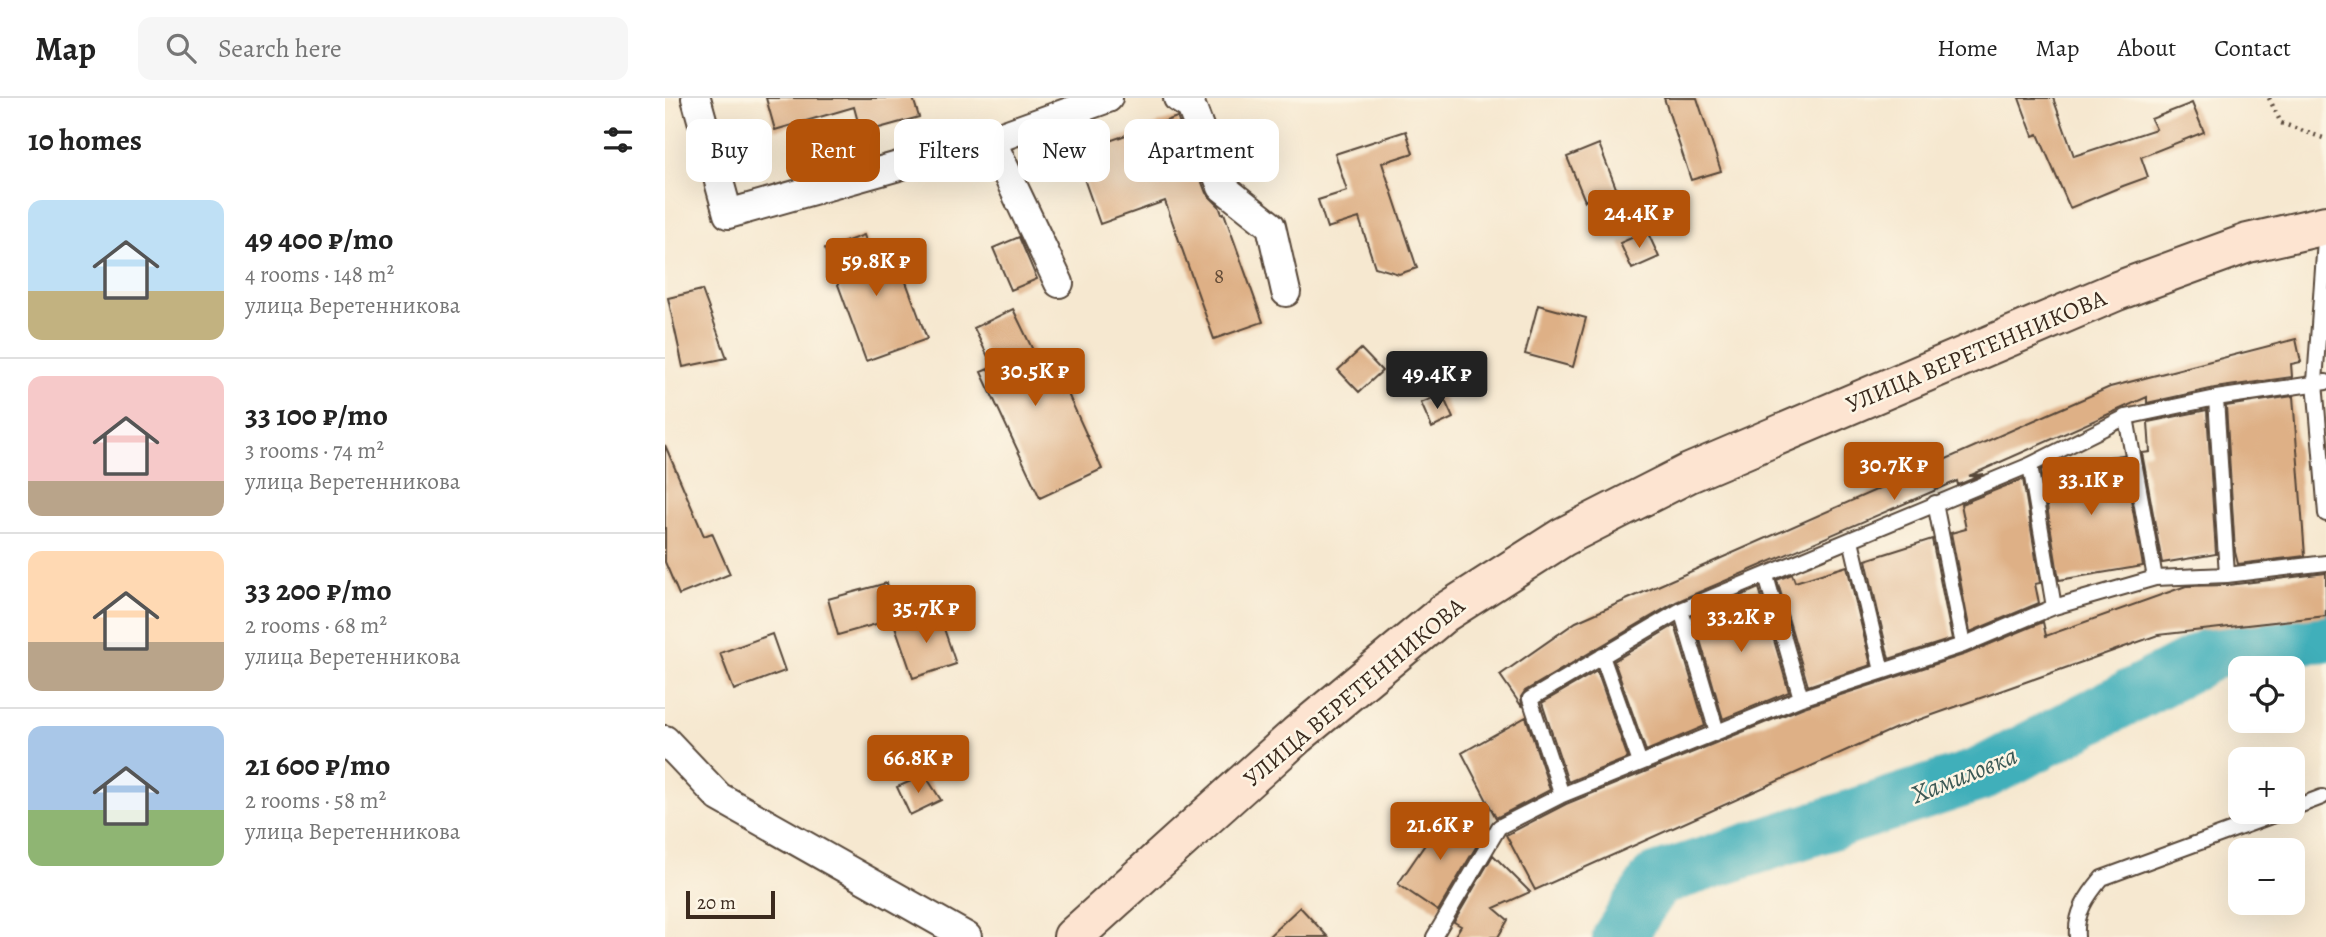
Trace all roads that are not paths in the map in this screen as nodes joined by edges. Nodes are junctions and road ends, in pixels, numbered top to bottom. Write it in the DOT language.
graph roads {
  1 [pos="696,98"];
  2 [pos="1108,98"];
  3 [pos="1178,98"];
  4 [pos="1004,135"];
  5 [pos="894,167"];
  6 [pos="1004,168"];
  7 [pos="2326,225"];
  8 [pos="1059,284"];
  9 [pos="1286,292"];
  10 [pos="2320,382"];
  11 [pos="2216,398"];
  12 [pos="2126,417"];
  13 [pos="2030,465"];
  14 [pos="1935,503"];
  15 [pos="2326,514"];
  16 [pos="1851,540"];
  17 [pos="2326,563"];
  18 [pos="2227,575"];
  19 [pos="1766,576"];
  20 [pos="2155,578"];
  21 [pos="2054,607"];
  22 [pos="1681,610"];
  23 [pos="1963,645"];
  24 [pos="1602,656"];
  25 [pos="1882,671"];
  26 [pos="1801,698"];
  27 [pos="1717,732"];
  28 [pos="665,740"];
  29 [pos="1640,763"];
  30 [pos="1562,796"];
  31 [pos="2322,797"];
  32 [pos="2305,803"];
  33 [pos="2249,824"];
  34 [pos="967,937"];
  35 [pos="1073,937"];
  36 [pos="1434,937"];
  37 [pos="2077,937"];
  1 -- 5 [label="street"];
  2 -- 4 [label="street"];
  3 -- 9 [label="street"];
  6 -- 8 [label="street"];
  7 -- 10 [label="lane"];
  7 -- 35 [label="main road, УЛИЦА ВЕРЕТЕННИКОВА"];
  10 -- 11 [label="lane"];
  10 -- 15 [label="lane"];
  11 -- 12 [label="lane"];
  11 -- 18 [label="lane"];
  12 -- 13 [label="lane"];
  12 -- 20 [label="lane"];
  13 -- 14 [label="lane"];
  13 -- 21 [label="lane"];
  14 -- 16 [label="lane"];
  14 -- 23 [label="lane"];
  16 -- 19 [label="lane"];
  16 -- 25 [label="lane"];
  17 -- 18 [label="lane"];
  18 -- 20 [label="lane"];
  19 -- 22 [label="lane"];
  19 -- 26 [label="lane"];
  20 -- 21 [label="lane"];
  21 -- 23 [label="lane"];
  22 -- 24 [label="lane"];
  22 -- 27 [label="lane"];
  23 -- 25 [label="lane"];
  24 -- 29 [label="lane"];
  24 -- 30 [label="lane"];
  25 -- 26 [label="lane"];
  26 -- 27 [label="lane"];
  27 -- 29 [label="lane"];
  28 -- 34 [label="street"];
  29 -- 30 [label="lane"];
  30 -- 36 [label="lane"];
  31 -- 32 [label="lane"];
  33 -- 37 [label="lane"];
}
